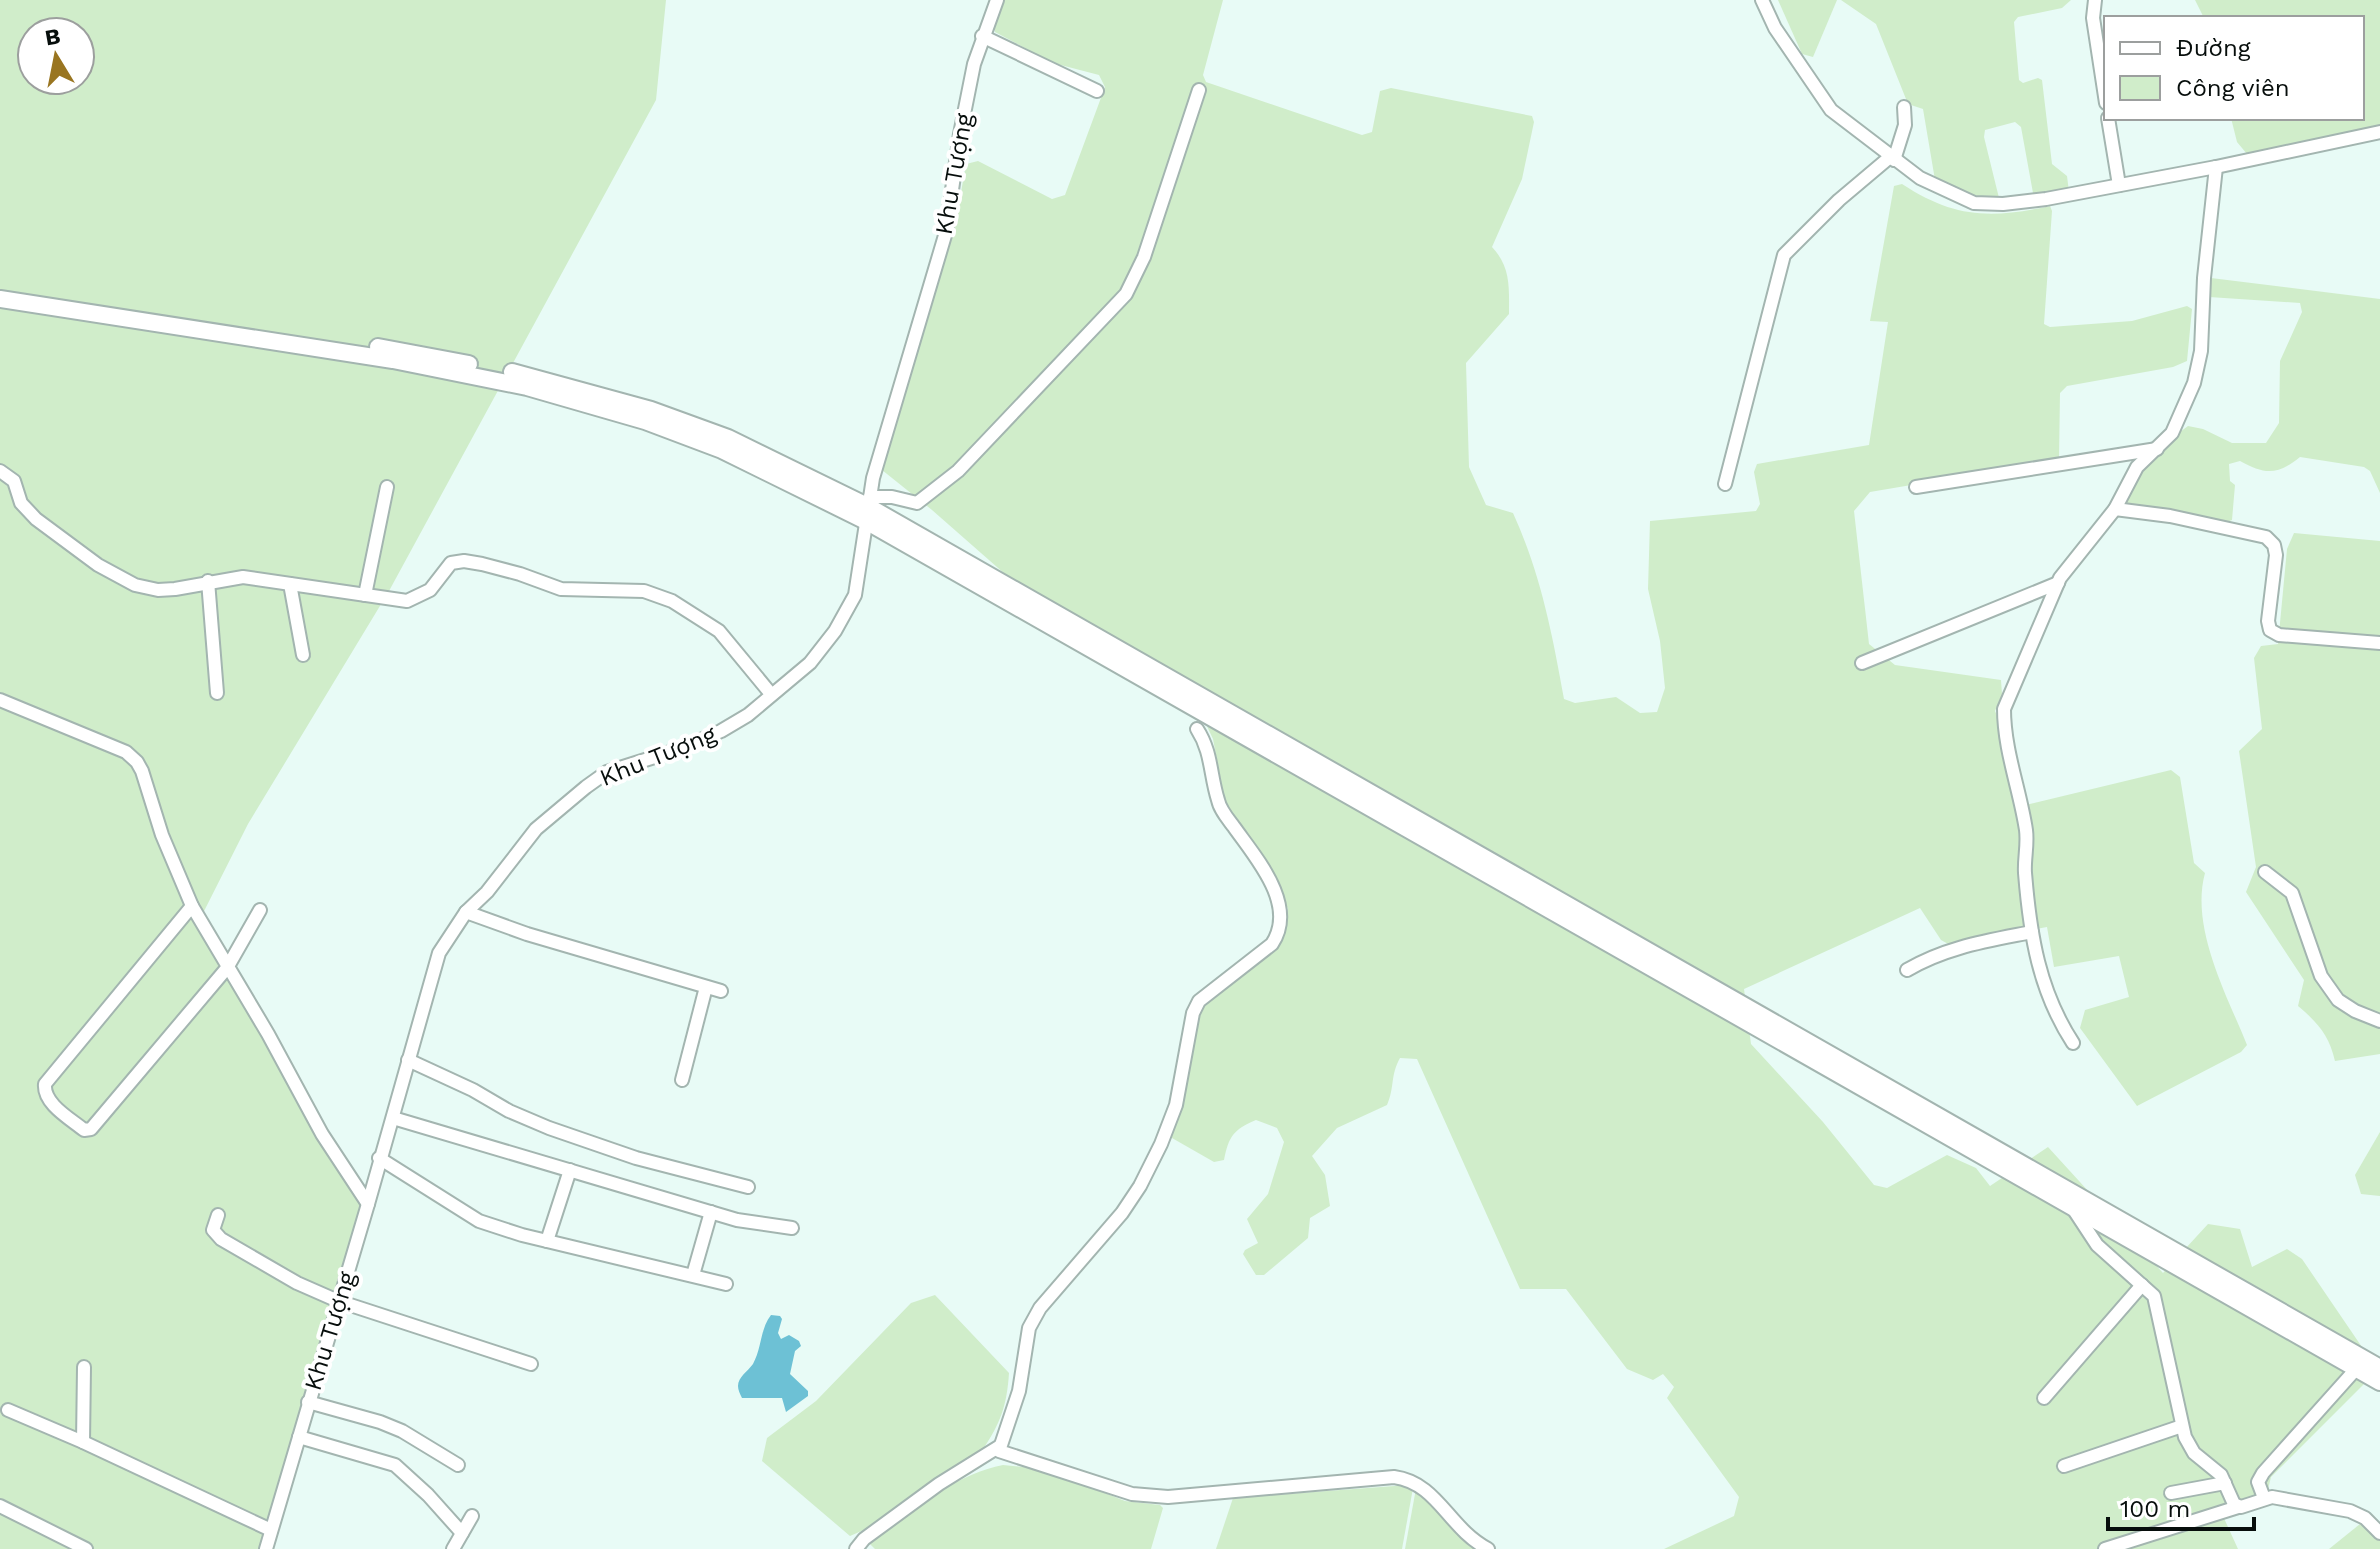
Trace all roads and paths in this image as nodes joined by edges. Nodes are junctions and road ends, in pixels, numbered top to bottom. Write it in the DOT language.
graph roads {
  1 [pos="997,0"];
  2 [pos="1762,0"];
  3 [pos="2095,0"];
  4 [pos="982,36"];
  5 [pos="1199,90"];
  6 [pos="2104,90"];
  7 [pos="1097,91"];
  8 [pos="1904,107"];
  9 [pos="2108,120"];
  10 [pos="2380,132"];
  11 [pos="1892,159"];
  12 [pos="2216,167"];
  13 [pos="2119,185"];
  14 [pos="0,290"];
  15 [pos="0,299"];
  16 [pos="2157,449"];
  17 [pos="0,471"];
  18 [pos="1725,484"];
  19 [pos="387,487"];
  20 [pos="1916,487"];
  21 [pos="868,508"];
  22 [pos="2115,509"];
  23 [pos="208,581"];
  24 [pos="2058,583"];
  25 [pos="290,584"];
  26 [pos="365,595"];
  27 [pos="2380,643"];
  28 [pos="303,655"];
  29 [pos="1862,663"];
  30 [pos="217,693"];
  31 [pos="771,694"];
  32 [pos="0,700"];
  33 [pos="1197,729"];
  34 [pos="2265,872"];
  35 [pos="192,906"];
  36 [pos="260,910"];
  37 [pos="466,912"];
  38 [pos="2032,932"];
  39 [pos="227,968"];
  40 [pos="1907,970"];
  41 [pos="706,987"];
  42 [pos="721,991"];
  43 [pos="2380,1021"];
  44 [pos="2073,1043"];
  45 [pos="408,1060"];
  46 [pos="682,1080"];
  47 [pos="393,1118"];
  48 [pos="379,1158"];
  49 [pos="570,1170"];
  50 [pos="748,1187"];
  51 [pos="368,1204"];
  52 [pos="2072,1207"];
  53 [pos="711,1212"];
  54 [pos="218,1215"];
  55 [pos="792,1228"];
  56 [pos="547,1241"];
  57 [pos="693,1275"];
  58 [pos="726,1284"];
  59 [pos="2142,1285"];
  60 [pos="338,1301"];
  61 [pos="531,1364"];
  62 [pos="84,1367"];
  63 [pos="2380,1368"];
  64 [pos="2356,1369"];
  65 [pos="2380,1382"];
  66 [pos="2044,1398"];
  67 [pos="308,1402"];
  68 [pos="8,1410"];
  69 [pos="2182,1426"];
  70 [pos="299,1437"];
  71 [pos="83,1442"];
  72 [pos="1000,1446"];
  73 [pos="458,1465"];
  74 [pos="2064,1466"];
  75 [pos="2225,1483"];
  76 [pos="2171,1493"];
  77 [pos="2264,1498"];
  78 [pos="0,1506"];
  79 [pos="2238,1507"];
  80 [pos="472,1516"];
  81 [pos="271,1530"];
  82 [pos="462,1533"];
  83 [pos="2380,1533"];
  84 [pos="86,1549"];
  85 [pos="266,1549"];
  86 [pos="453,1549"];
  87 [pos="856,1549"];
  88 [pos="1488,1549"];
  89 [pos="2105,1549"];
  1 -- 4 [label="street, Khu Tượng"];
  2 -- 11 [label="street"];
  3 -- 6 [label="street"];
  4 -- 7 [label="street"];
  4 -- 21 [label="street, Khu Tượng"];
  5 -- 21 [label="street"];
  8 -- 11 [label="street"];
  9 -- 13 [label="street"];
  10 -- 12 [label="street"];
  11 -- 13 [label="street"];
  11 -- 18 [label="street"];
  12 -- 13 [label="street"];
  12 -- 16 [label="street"];
  14 -- 21 [label="main road"];
  15 -- 21 [label="main road"];
  16 -- 20 [label="street"];
  16 -- 22 [label="street"];
  17 -- 23 [label="street"];
  19 -- 26 [label="street"];
  21 -- 31 [label="street, Khu Tượng"];
  21 -- 52 [label="main road"];
  21 -- 63 [label="main road"];
  22 -- 24 [label="street"];
  22 -- 27 [label="street"];
  23 -- 25 [label="street"];
  23 -- 30 [label="street"];
  24 -- 29 [label="street"];
  24 -- 38 [label="street"];
  25 -- 26 [label="street"];
  25 -- 28 [label="street"];
  26 -- 31 [label="street"];
  31 -- 37 [label="street, Khu Tượng"];
  32 -- 35 [label="street"];
  33 -- 72 [label="street"];
  34 -- 43 [label="street"];
  35 -- 39 [label="street"];
  35 -- 39 [label="street"];
  36 -- 39 [label="street"];
  37 -- 41 [label="street"];
  37 -- 45 [label="street, Khu Tượng"];
  38 -- 40 [label="street"];
  38 -- 44 [label="street"];
  39 -- 51 [label="street"];
  41 -- 42 [label="street"];
  41 -- 46 [label="street"];
  45 -- 47 [label="street, Khu Tượng"];
  45 -- 50 [label="street"];
  47 -- 48 [label="street, Khu Tượng"];
  47 -- 49 [label="street"];
  48 -- 51 [label="street, Khu Tượng"];
  48 -- 56 [label="street"];
  49 -- 53 [label="street"];
  49 -- 56 [label="street"];
  51 -- 60 [label="street, Khu Tượng"];
  52 -- 59 [label="street"];
  52 -- 64 [label="main road"];
  53 -- 55 [label="street"];
  53 -- 57 [label="street"];
  54 -- 60 [label="street"];
  56 -- 57 [label="street"];
  57 -- 58 [label="street"];
  59 -- 66 [label="street"];
  59 -- 69 [label="street"];
  60 -- 61 [label="street"];
  60 -- 67 [label="street, Khu Tượng"];
  62 -- 71 [label="street"];
  64 -- 65 [label="main road"];
  64 -- 77 [label="street"];
  67 -- 70 [label="street, Khu Tượng"];
  67 -- 73 [label="street"];
  68 -- 71 [label="street"];
  69 -- 74 [label="street"];
  69 -- 75 [label="street"];
  70 -- 81 [label="street, Khu Tượng"];
  70 -- 82 [label="street"];
  71 -- 81 [label="street"];
  72 -- 87 [label="street"];
  72 -- 88 [label="street"];
  75 -- 76 [label="street"];
  75 -- 79 [label="street"];
  77 -- 79 [label="street"];
  77 -- 83 [label="street"];
  78 -- 84 [label="street"];
  79 -- 89 [label="street"];
  80 -- 82 [label="street"];
  81 -- 85 [label="street, Khu Tượng"];
  82 -- 86 [label="street"];
}
